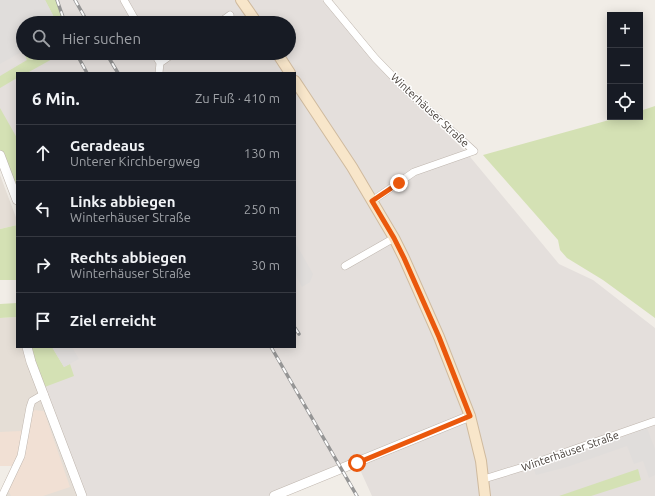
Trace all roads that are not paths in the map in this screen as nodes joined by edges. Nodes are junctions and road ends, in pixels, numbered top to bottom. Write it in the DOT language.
graph roads {
  1 [pos="124,0"];
  2 [pos="241,0"];
  3 [pos="327,0"];
  4 [pos="133,16"];
  5 [pos="252,16"];
  6 [pos="158,60"];
  7 [pos="164,60"];
  8 [pos="281,60"];
  9 [pos="160,63"];
  10 [pos="159,72"];
  11 [pos="289,72"];
  12 [pos="296,83"];
  13 [pos="0,155"];
  14 [pos="16,197"];
  15 [pos="372,201"];
  16 [pos="394,238"];
  17 [pos="345,266"];
  18 [pos="27,348"];
  19 [pos="44,394"];
  20 [pos="470,416"];
  21 [pos="655,421"];
  22 [pos="484,479"];
  23 [pos="2,496"];
  24 [pos="82,496"];
  25 [pos="274,496"];
  26 [pos="485,496"];
  1 -- 4 [label="street"];
  2 -- 5 [label="main road"];
  3 -- 15 [label="street, Winterhäuser Straße"];
  6 -- 9 [label="street"];
  7 -- 9 [label="street"];
  8 -- 11 [label="main road"];
  9 -- 10 [label="street"];
  12 -- 15 [label="main road"];
  13 -- 14 [label="street"];
  15 -- 16 [label="main road"];
  16 -- 17 [label="street"];
  16 -- 20 [label="main road"];
  18 -- 19 [label="street"];
  19 -- 23 [label="street"];
  19 -- 24 [label="street"];
  20 -- 22 [label="main road"];
  20 -- 25 [label="street"];
  21 -- 22 [label="street, Winterhäuser Straße"];
  22 -- 26 [label="main road"];
}
